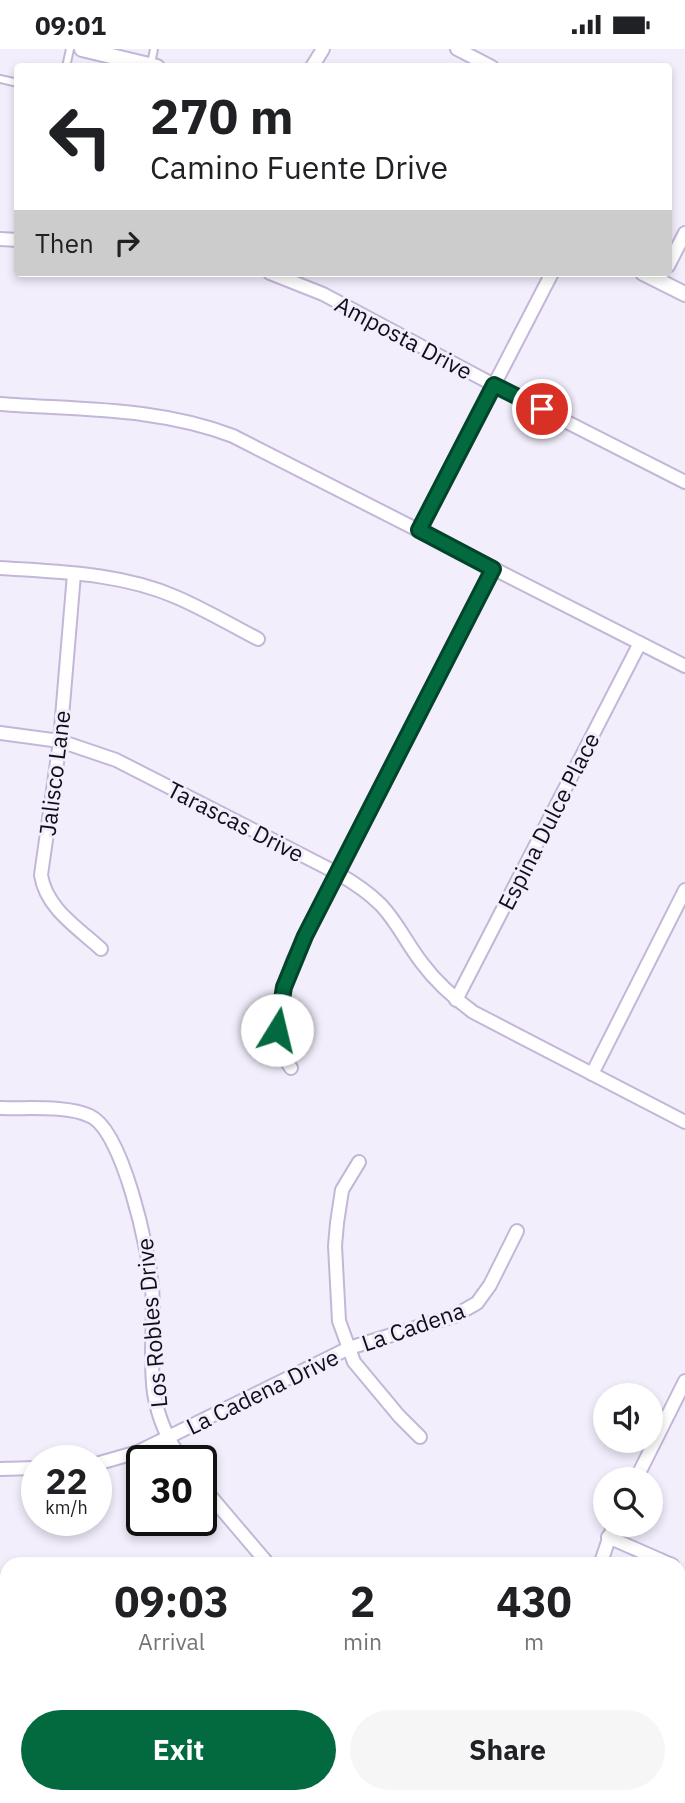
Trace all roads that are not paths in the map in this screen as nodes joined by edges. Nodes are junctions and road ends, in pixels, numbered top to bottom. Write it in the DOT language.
graph roads {
  1 [pos="82,49"];
  2 [pos="457,49"];
  3 [pos="141,63"];
  4 [pos="484,63"];
  5 [pos="685,233"];
  6 [pos="672,259"];
  7 [pos="281,277"];
  8 [pos="550,277"];
  9 [pos="663,278"];
  10 [pos="685,295"];
  11 [pos="494,385"];
  12 [pos="0,404"];
  13 [pos="685,482"];
  14 [pos="419,530"];
  15 [pos="0,568"];
  16 [pos="493,569"];
  17 [pos="74,575"];
  18 [pos="258,639"];
  19 [pos="640,643"];
  20 [pos="685,666"];
  21 [pos="0,733"];
  22 [pos="60,741"];
  23 [pos="337,873"];
  24 [pos="685,890"];
  25 [pos="101,949"];
  26 [pos="456,1000"];
  27 [pos="291,1067"];
  28 [pos="592,1075"];
  29 [pos="0,1108"];
  30 [pos="685,1122"];
  31 [pos="359,1161"];
  32 [pos="517,1231"];
  33 [pos="349,1348"];
  34 [pos="685,1381"];
  35 [pos="168,1437"];
  36 [pos="421,1437"];
  37 [pos="173,1445"];
  38 [pos="112,1459"];
  39 [pos="642,1467"];
  40 [pos="21,1468"];
  41 [pos="0,1469"];
  42 [pos="217,1504"];
  43 [pos="608,1538"];
  44 [pos="262,1557"];
  45 [pos="602,1557"];
  46 [pos="653,1557"];
  1 -- 3 [label="street"];
  2 -- 4 [label="street"];
  5 -- 6 [label="street"];
  7 -- 11 [label="street, Amposta Drive"];
  8 -- 11 [label="street"];
  9 -- 10 [label="street"];
  11 -- 13 [label="street, Amposta Drive"];
  11 -- 14 [label="street"];
  12 -- 14 [label="street"];
  14 -- 16 [label="street"];
  15 -- 17 [label="street"];
  16 -- 19 [label="street"];
  16 -- 23 [label="street"];
  17 -- 18 [label="street"];
  17 -- 22 [label="street, Jalisco Lane"];
  19 -- 20 [label="street"];
  19 -- 26 [label="street, Espina Dulce Place"];
  21 -- 22 [label="street, Tarascas Drive"];
  22 -- 23 [label="street, Tarascas Drive"];
  22 -- 25 [label="street, Jalisco Lane"];
  23 -- 26 [label="street, Tarascas Drive"];
  23 -- 27 [label="street"];
  24 -- 28 [label="street"];
  26 -- 28 [label="street, Tarascas Drive"];
  28 -- 30 [label="street, Tarascas Drive"];
  29 -- 35 [label="street, Los Robles Drive"];
  31 -- 33 [label="street"];
  32 -- 33 [label="street, La Cadena"];
  33 -- 35 [label="street, La Cadena Drive"];
  33 -- 36 [label="street"];
  34 -- 39 [label="street"];
  35 -- 37 [label="street, Los Robles Drive"];
  35 -- 38 [label="street, La Cadena Drive"];
  40 -- 41 [label="street"];
  42 -- 44 [label="street"];
  43 -- 45 [label="street"];
  43 -- 46 [label="street"];
}
